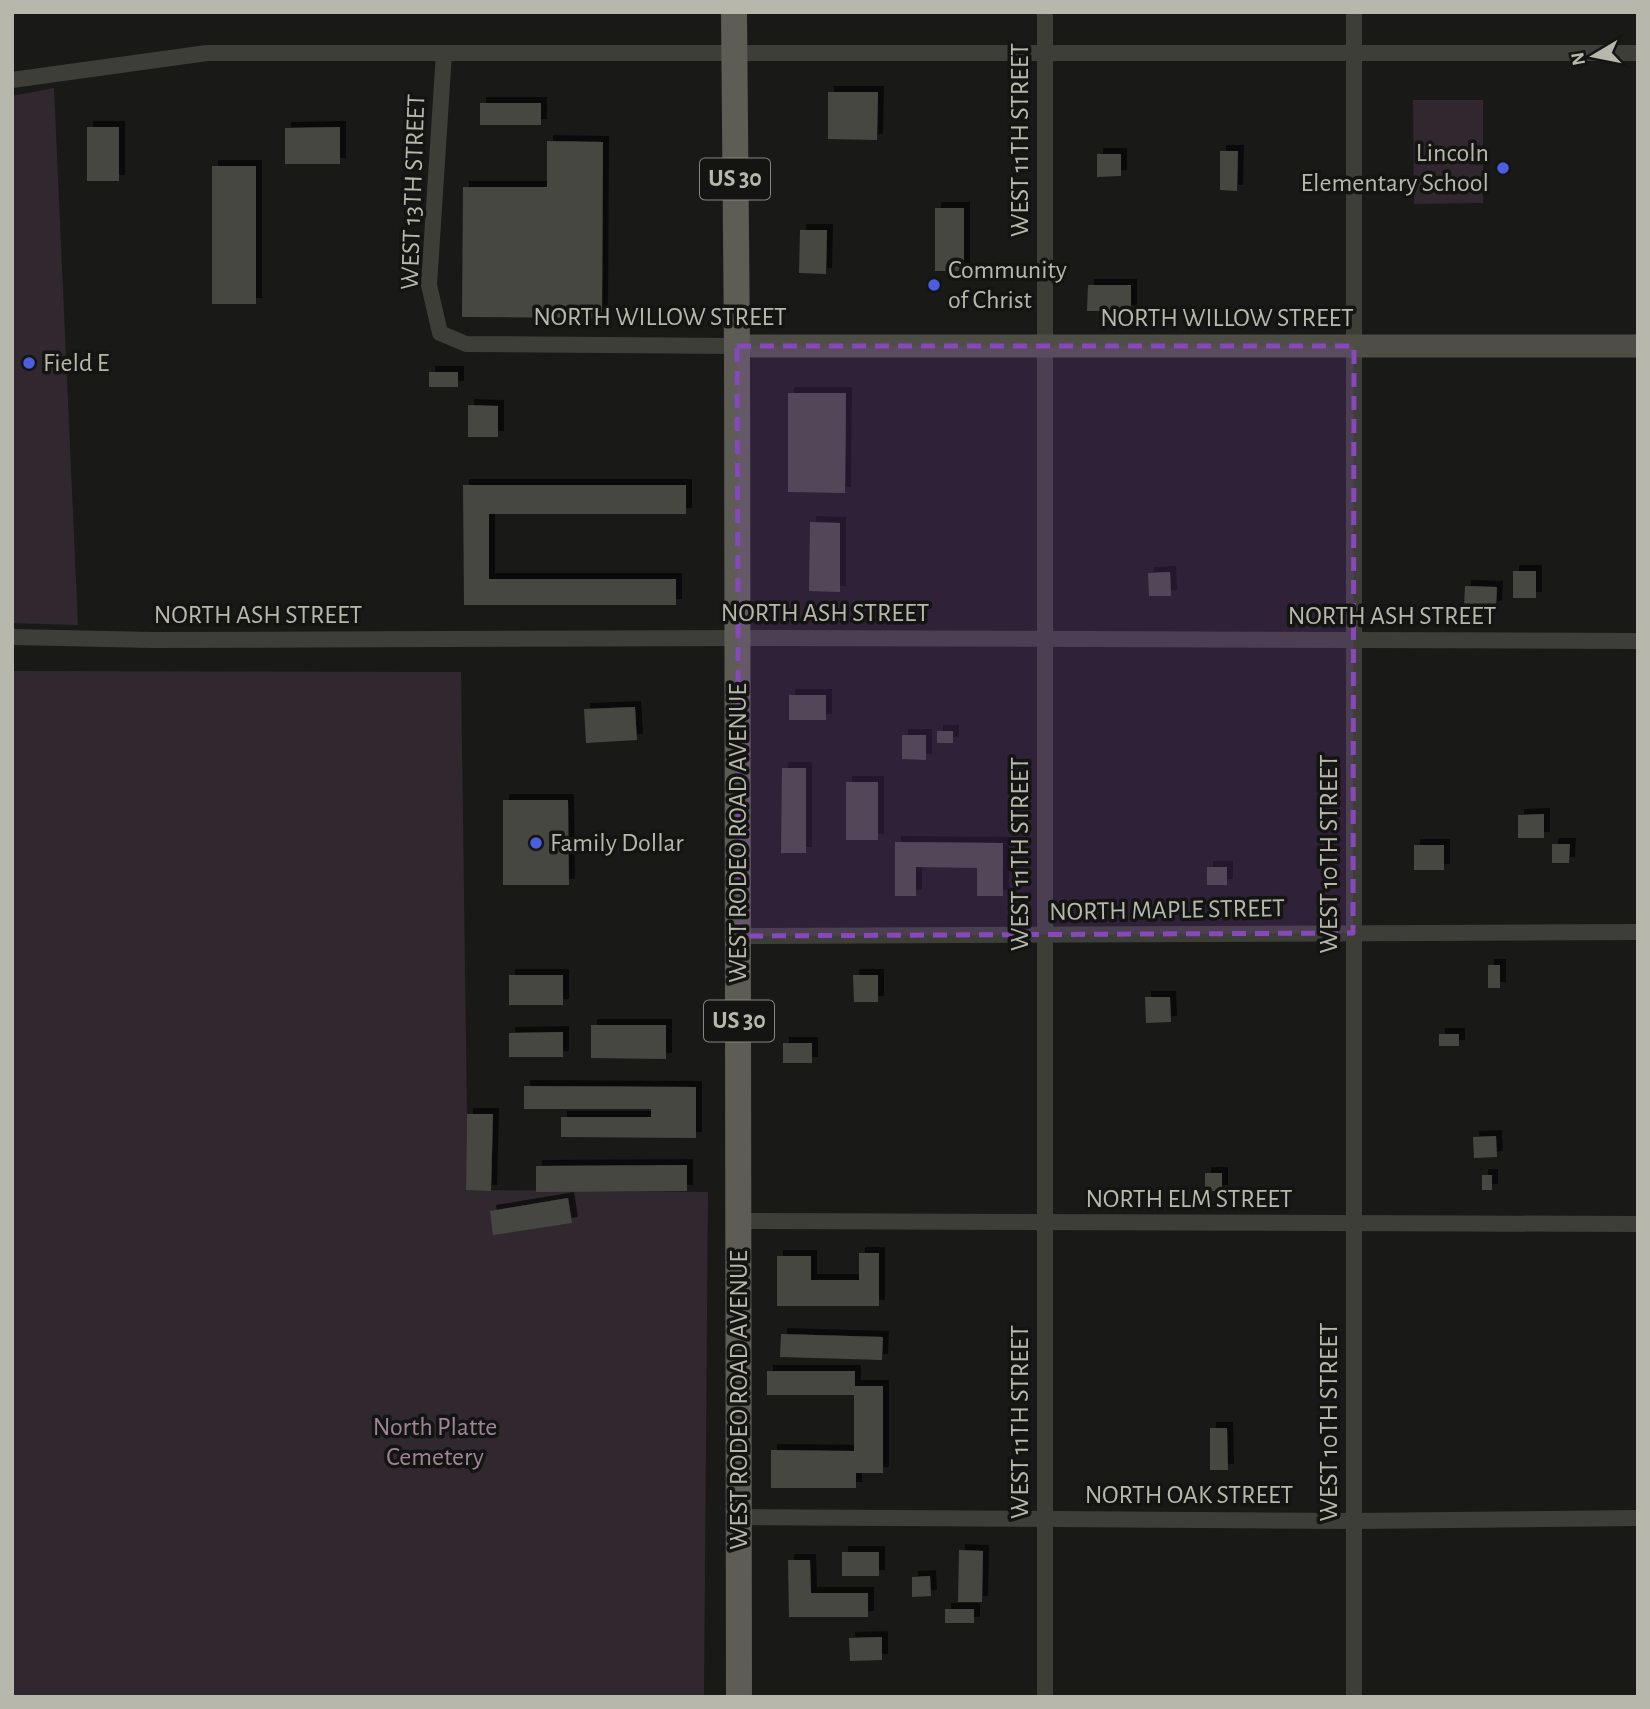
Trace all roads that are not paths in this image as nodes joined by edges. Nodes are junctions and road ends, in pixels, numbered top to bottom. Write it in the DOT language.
graph roads {
  1 [pos="734,12"];
  2 [pos="1045,12"];
  3 [pos="1354,12"];
  4 [pos="1638,52"];
  5 [pos="444,53"];
  6 [pos="734,53"];
  7 [pos="1045,53"];
  8 [pos="1354,53"];
  9 [pos="12,80"];
  10 [pos="440,332"];
  11 [pos="1045,345"];
  12 [pos="737,346"];
  13 [pos="1353,346"];
  14 [pos="1638,346"];
  15 [pos="12,637"];
  16 [pos="738,638"];
  17 [pos="1044,639"];
  18 [pos="1353,640"];
  19 [pos="1638,641"];
  20 [pos="1638,932"];
  21 [pos="1353,933"];
  22 [pos="738,936"];
  23 [pos="1044,936"];
  24 [pos="739,1221"];
  25 [pos="1044,1223"];
  26 [pos="1353,1224"];
  27 [pos="1638,1224"];
  28 [pos="739,1517"];
  29 [pos="1044,1518"];
  30 [pos="1638,1518"];
  31 [pos="1353,1521"];
  32 [pos="739,1697"];
  33 [pos="1045,1697"];
  34 [pos="1353,1697"];
  1 -- 6 [label="main road, WEST RODEO ROAD AVENUE / US 30"];
  2 -- 7 [label="street, WEST 11TH STREET"];
  3 -- 8 [label="street, WEST 10TH STREET"];
  4 -- 8 [label="street"];
  5 -- 6 [label="street"];
  5 -- 9 [label="street"];
  5 -- 10 [label="street, WEST 13TH STREET"];
  6 -- 7 [label="street"];
  6 -- 12 [label="main road, WEST RODEO ROAD AVENUE / US 30"];
  7 -- 8 [label="street"];
  7 -- 11 [label="street, WEST 11TH STREET"];
  8 -- 13 [label="street, WEST 10TH STREET"];
  10 -- 12 [label="street, NORTH WILLOW STREET"];
  11 -- 12 [label="main road, NORTH WILLOW STREET"];
  11 -- 13 [label="main road, NORTH WILLOW STREET"];
  11 -- 17 [label="street, WEST 11TH STREET"];
  12 -- 16 [label="main road, WEST RODEO ROAD AVENUE / US 30"];
  13 -- 14 [label="main road, NORTH WILLOW STREET"];
  13 -- 18 [label="street, WEST 10TH STREET"];
  15 -- 16 [label="street, NORTH ASH STREET"];
  16 -- 17 [label="street, NORTH ASH STREET"];
  16 -- 22 [label="main road, WEST RODEO ROAD AVENUE / US 30"];
  17 -- 18 [label="street, NORTH ASH STREET"];
  17 -- 23 [label="street, WEST 11TH STREET"];
  18 -- 19 [label="street, NORTH ASH STREET"];
  18 -- 21 [label="street, WEST 10TH STREET"];
  20 -- 21 [label="street, NORTH MAPLE STREET"];
  21 -- 23 [label="street, NORTH MAPLE STREET"];
  21 -- 26 [label="street, WEST 10TH STREET"];
  22 -- 23 [label="street, NORTH MAPLE STREET"];
  22 -- 24 [label="main road, WEST RODEO ROAD AVENUE / US 30"];
  23 -- 25 [label="street, WEST 11TH STREET"];
  24 -- 25 [label="street, NORTH ELM STREET"];
  24 -- 28 [label="main road, WEST RODEO ROAD AVENUE / US 30"];
  25 -- 26 [label="street, NORTH ELM STREET"];
  25 -- 29 [label="street, WEST 11TH STREET"];
  26 -- 27 [label="street, NORTH ELM STREET"];
  26 -- 31 [label="street, WEST 10TH STREET"];
  28 -- 29 [label="street, NORTH OAK STREET"];
  28 -- 32 [label="main road, WEST RODEO ROAD AVENUE / US 30"];
  29 -- 31 [label="street, NORTH OAK STREET"];
  29 -- 33 [label="street, WEST 11TH STREET"];
  30 -- 31 [label="street, NORTH OAK STREET"];
  31 -- 34 [label="street, WEST 10TH STREET"];
}
